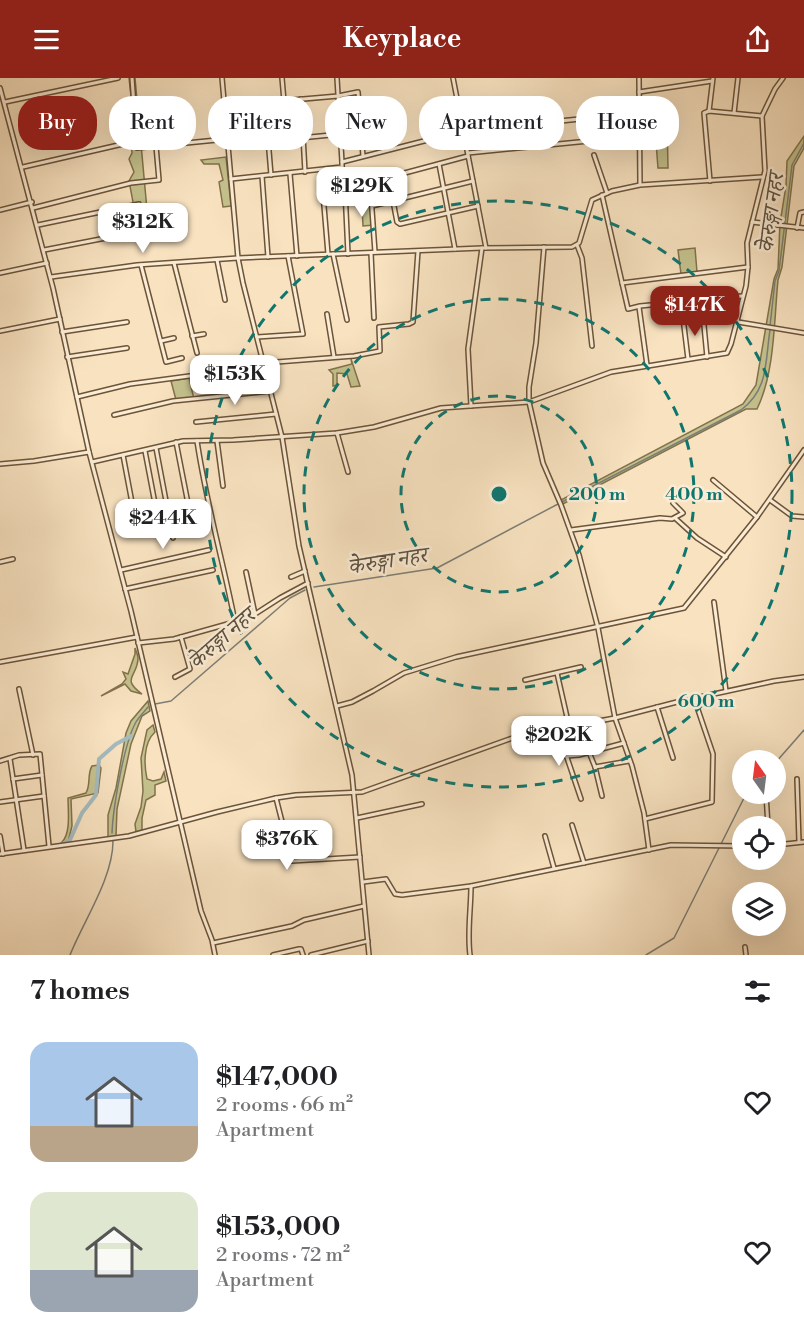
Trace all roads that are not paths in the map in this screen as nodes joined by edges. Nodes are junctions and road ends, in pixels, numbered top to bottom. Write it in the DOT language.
graph roads {
  1 [pos="118,78"];
  2 [pos="132,78"];
  3 [pos="222,78"];
  4 [pos="282,78"];
  5 [pos="337,78"];
  6 [pos="453,78"];
  7 [pos="639,78"];
  8 [pos="738,78"];
  9 [pos="783,78"];
  10 [pos="712,80"];
  11 [pos="0,88"];
  12 [pos="639,92"];
  13 [pos="133,96"];
  14 [pos="223,96"];
  15 [pos="284,96"];
  16 [pos="338,96"];
  17 [pos="358,96"];
  18 [pos="457,96"];
  19 [pos="639,96"];
  20 [pos="5,102"];
  21 [pos="7,110"];
  22 [pos="709,111"];
  23 [pos="0,112"];
  24 [pos="734,113"];
  25 [pos="762,116"];
  26 [pos="419,143"];
  27 [pos="576,143"];
  28 [pos="109,147"];
  29 [pos="156,150"];
  30 [pos="228,150"];
  31 [pos="269,150"];
  32 [pos="304,150"];
  33 [pos="341,150"];
  34 [pos="362,150"];
  35 [pos="467,150"];
  36 [pos="639,150"];
  37 [pos="468,154"];
  38 [pos="594,155"];
  39 [pos="363,157"];
  40 [pos="342,162"];
  41 [pos="439,164"];
  42 [pos="23,167"];
  43 [pos="342,167"];
  44 [pos="321,170"];
  45 [pos="305,172"];
  46 [pos="290,173"];
  47 [pos="271,175"];
  48 [pos="262,176"];
  49 [pos="762,177"];
  50 [pos="231,179"];
  51 [pos="473,181"];
  52 [pos="710,181"];
  53 [pos="370,182"];
  54 [pos="640,185"];
  55 [pos="444,188"];
  56 [pos="345,189"];
  57 [pos="607,193"];
  58 [pos="602,195"];
  59 [pos="393,201"];
  60 [pos="32,202"];
  61 [pos="139,204"];
  62 [pos="372,206"];
  63 [pos="478,206"];
  64 [pos="33,208"];
  65 [pos="0,210"];
  66 [pos="804,212"];
  67 [pos="448,213"];
  68 [pos="752,222"];
  69 [pos="38,225"];
  70 [pos="797,228"];
  71 [pos="804,228"];
  72 [pos="147,230"];
  73 [pos="577,244"];
  74 [pos="544,247"];
  75 [pos="484,248"];
  76 [pos="454,249"];
  77 [pos="44,250"];
  78 [pos="418,251"];
  79 [pos="373,253"];
  80 [pos="328,254"];
  81 [pos="333,254"];
  82 [pos="348,254"];
  83 [pos="288,256"];
  84 [pos="297,256"];
  85 [pos="268,257"];
  86 [pos="238,258"];
  87 [pos="217,260"];
  88 [pos="47,263"];
  89 [pos="174,263"];
  90 [pos="141,265"];
  91 [pos="748,267"];
  92 [pos="0,273"];
  93 [pos="50,277"];
  94 [pos="622,284"];
  95 [pos="743,296"];
  96 [pos="225,300"];
  97 [pos="639,306"];
  98 [pos="327,314"];
  99 [pos="703,315"];
  100 [pos="374,318"];
  101 [pos="683,318"];
  102 [pos="60,319"];
  103 [pos="346,320"];
  104 [pos="127,321"];
  105 [pos="737,322"];
  106 [pos="0,331"];
  107 [pos="62,332"];
  108 [pos="804,333"];
  109 [pos="204,334"];
  110 [pos="192,336"];
  111 [pos="174,338"];
  112 [pos="257,338"];
  113 [pos="161,341"];
  114 [pos="592,346"];
  115 [pos="127,348"];
  116 [pos="197,353"];
  117 [pos="67,357"];
  118 [pos="334,357"];
  119 [pos="707,357"];
  120 [pos="182,358"];
  121 [pos="688,359"];
  122 [pos="264,364"];
  123 [pos="647,365"];
  124 [pos="270,391"];
  125 [pos="76,397"];
  126 [pos="529,402"];
  127 [pos="471,406"];
  128 [pos="114,414"];
  129 [pos="276,414"];
  130 [pos="196,422"];
  131 [pos="337,433"];
  132 [pos="282,437"];
  133 [pos="197,441"];
  134 [pos="217,441"];
  135 [pos="176,442"];
  136 [pos="156,448"];
  137 [pos="145,450"];
  138 [pos="804,450"];
  139 [pos="89,452"];
  140 [pos="123,455"];
  141 [pos="92,462"];
  142 [pos="0,464"];
  143 [pos="348,472"];
  144 [pos="713,480"];
  145 [pos="223,486"];
  146 [pos="770,500"];
  147 [pos="673,503"];
  148 [pos="133,508"];
  149 [pos="157,514"];
  150 [pos="675,517"];
  151 [pos="757,517"];
  152 [pos="804,517"];
  153 [pos="571,530"];
  154 [pos="194,534"];
  155 [pos="173,538"];
  156 [pos="209,550"];
  157 [pos="726,557"];
  158 [pos="14,559"];
  159 [pos="0,562"];
  160 [pos="120,570"];
  161 [pos="213,570"];
  162 [pos="305,570"];
  163 [pos="246,572"];
  164 [pos="291,577"];
  165 [pos="308,583"];
  166 [pos="125,589"];
  167 [pos="714,602"];
  168 [pos="255,615"];
  169 [pos="235,621"];
  170 [pos="598,628"];
  171 [pos="136,637"];
  172 [pos="181,637"];
  173 [pos="138,643"];
  174 [pos="0,662"];
  175 [pos="581,668"];
  176 [pos="558,673"];
  177 [pos="175,677"];
  178 [pos="804,677"];
  179 [pos="525,680"];
  180 [pos="19,689"];
  181 [pos="726,691"];
  182 [pos="694,698"];
  183 [pos="336,706"];
  184 [pos="657,707"];
  185 [pos="615,718"];
  186 [pos="569,726"];
  187 [pos="557,728"];
  188 [pos="624,743"];
  189 [pos="589,752"];
  190 [pos="33,755"];
  191 [pos="566,756"];
  192 [pos="673,758"];
  193 [pos="10,759"];
  194 [pos="0,761"];
  195 [pos="629,761"];
  196 [pos="595,767"];
  197 [pos="42,775"];
  198 [pos="13,779"];
  199 [pos="797,779"];
  200 [pos="355,794"];
  201 [pos="44,796"];
  202 [pos="602,796"];
  203 [pos="276,798"];
  204 [pos="581,799"];
  205 [pos="16,800"];
  206 [pos="0,802"];
  207 [pos="422,804"];
  208 [pos="357,818"];
  209 [pos="645,819"];
  210 [pos="181,823"];
  211 [pos="572,825"];
  212 [pos="0,836"];
  213 [pos="545,836"];
  214 [pos="799,842"];
  215 [pos="804,842"];
  216 [pos="786,844"];
  217 [pos="49,846"];
  218 [pos="732,846"];
  219 [pos="24,850"];
  220 [pos="649,850"];
  221 [pos="1,854"];
  222 [pos="360,857"];
  223 [pos="584,863"];
  224 [pos="554,868"];
  225 [pos="362,882"];
  226 [pos="471,886"];
  227 [pos="364,906"];
  228 [pos="368,941"];
  229 [pos="213,943"];
  230 [pos="745,947"];
  231 [pos="214,955"];
  232 [pos="273,955"];
  233 [pos="303,955"];
  234 [pos="312,955"];
  235 [pos="369,955"];
  236 [pos="470,955"];
  237 [pos="746,955"];
  1 -- 20 [label="street"];
  2 -- 13 [label="street"];
  3 -- 14 [label="street"];
  4 -- 15 [label="street"];
  5 -- 16 [label="street"];
  6 -- 18 [label="street"];
  7 -- 12 [label="street"];
  8 -- 24 [label="street"];
  9 -- 25 [label="street"];
  10 -- 12 [label="street"];
  10 -- 22 [label="street"];
  11 -- 20 [label="street"];
  12 -- 19 [label="street"];
  16 -- 17 [label="street"];
  20 -- 21 [label="street"];
  21 -- 23 [label="street"];
  21 -- 42 [label="street"];
  22 -- 24 [label="street"];
  22 -- 52 [label="street"];
  24 -- 25 [label="street"];
  25 -- 49 [label="street"];
  26 -- 39 [label="street"];
  27 -- 37 [label="street"];
  28 -- 42 [label="street"];
  29 -- 64 [label="street"];
  30 -- 50 [label="street"];
  31 -- 47 [label="street"];
  32 -- 45 [label="street"];
  33 -- 40 [label="street"];
  34 -- 39 [label="street"];
  35 -- 37 [label="street"];
  36 -- 54 [label="street"];
  37 -- 41 [label="street"];
  37 -- 51 [label="street"];
  38 -- 57 [label="street"];
  39 -- 40 [label="street"];
  40 -- 43 [label="street"];
  41 -- 53 [label="street"];
  41 -- 55 [label="street"];
  42 -- 60 [label="street"];
  43 -- 44 [label="street"];
  43 -- 56 [label="street"];
  44 -- 45 [label="street"];
  44 -- 80 [label="street"];
  45 -- 46 [label="street"];
  46 -- 47 [label="street"];
  46 -- 84 [label="street"];
  47 -- 48 [label="street"];
  48 -- 50 [label="street"];
  48 -- 85 [label="street"];
  49 -- 52 [label="street"];
  49 -- 68 [label="street"];
  50 -- 86 [label="street"];
  51 -- 55 [label="street"];
  51 -- 63 [label="street"];
  52 -- 54 [label="street"];
  53 -- 56 [label="street"];
  53 -- 62 [label="street"];
  54 -- 57 [label="street"];
  55 -- 59 [label="street"];
  55 -- 67 [label="street"];
  56 -- 82 [label="street"];
  57 -- 58 [label="street"];
  58 -- 73 [label="street"];
  58 -- 94 [label="street"];
  59 -- 62 [label="street"];
  59 -- 67 [label="street"];
  60 -- 64 [label="street"];
  60 -- 65 [label="street"];
  61 -- 69 [label="street"];
  62 -- 79 [label="street"];
  63 -- 67 [label="street"];
  63 -- 75 [label="street"];
  64 -- 69 [label="street"];
  66 -- 70 [label="street"];
  67 -- 76 [label="street"];
  68 -- 70 [label="street"];
  68 -- 91 [label="street"];
  69 -- 77 [label="street"];
  70 -- 71 [label="street"];
  72 -- 77 [label="street"];
  73 -- 74 [label="street"];
  73 -- 114 [label="street"];
  74 -- 75 [label="street"];
  74 -- 126 [label="street"];
  75 -- 76 [label="street"];
  75 -- 127 [label="street"];
  76 -- 78 [label="street"];
  77 -- 88 [label="street"];
  78 -- 79 [label="street"];
  78 -- 118 [label="street"];
  79 -- 82 [label="street"];
  79 -- 100 [label="street"];
  80 -- 81 [label="street"];
  80 -- 84 [label="street"];
  81 -- 82 [label="street"];
  81 -- 103 [label="street"];
  83 -- 84 [label="street"];
  83 -- 85 [label="street"];
  83 -- 112 [label="street"];
  85 -- 86 [label="street"];
  86 -- 87 [label="street"];
  86 -- 112 [label="street"];
  87 -- 89 [label="street"];
  87 -- 96 [label="street"];
  88 -- 92 [label="street"];
  88 -- 93 [label="street"];
  89 -- 90 [label="street"];
  89 -- 110 [label="street"];
  90 -- 93 [label="street"];
  90 -- 113 [label="street"];
  91 -- 94 [label="street"];
  91 -- 95 [label="street"];
  93 -- 102 [label="street"];
  94 -- 97 [label="street"];
  95 -- 97 [label="street"];
  95 -- 105 [label="street"];
  97 -- 123 [label="street"];
  98 -- 118 [label="street"];
  99 -- 119 [label="street"];
  101 -- 121 [label="street"];
  102 -- 106 [label="street"];
  102 -- 107 [label="street"];
  104 -- 107 [label="street"];
  105 -- 108 [label="street"];
  105 -- 119 [label="street"];
  107 -- 117 [label="street"];
  109 -- 110 [label="street"];
  110 -- 116 [label="street"];
  111 -- 113 [label="street"];
  112 -- 122 [label="street"];
  113 -- 120 [label="street"];
  115 -- 117 [label="street"];
  117 -- 125 [label="street"];
  118 -- 122 [label="street"];
  119 -- 121 [label="street"];
  121 -- 123 [label="street"];
  122 -- 124 [label="street"];
  122 -- 125 [label="street"];
  123 -- 126 [label="street"];
  124 -- 128 [label="street"];
  124 -- 129 [label="street"];
  125 -- 139 [label="street"];
  126 -- 127 [label="street"];
  126 -- 153 [label="street"];
  127 -- 131 [label="street"];
  129 -- 130 [label="street"];
  129 -- 132 [label="street"];
  131 -- 132 [label="street"];
  131 -- 143 [label="street"];
  132 -- 134 [label="street"];
  132 -- 162 [label="street"];
  133 -- 134 [label="street"];
  133 -- 135 [label="street"];
  133 -- 169 [label="street"];
  134 -- 145 [label="street"];
  135 -- 136 [label="street"];
  135 -- 154 [label="street"];
  136 -- 137 [label="street"];
  136 -- 155 [label="street"];
  137 -- 140 [label="street"];
  137 -- 149 [label="street"];
  138 -- 146 [label="street"];
  139 -- 141 [label="street"];
  139 -- 142 [label="street"];
  140 -- 141 [label="street"];
  140 -- 148 [label="street"];
  141 -- 160 [label="street"];
  144 -- 151 [label="street"];
  146 -- 151 [label="street"];
  146 -- 152 [label="street"];
  147 -- 150 [label="street"];
  150 -- 153 [label="street"];
  150 -- 157 [label="street"];
  151 -- 157 [label="street"];
  153 -- 170 [label="street"];
  156 -- 160 [label="street"];
  157 -- 170 [label="street"];
  158 -- 159 [label="street"];
  160 -- 166 [label="street"];
  161 -- 166 [label="street"];
  162 -- 164 [label="street"];
  162 -- 165 [label="street"];
  163 -- 168 [label="street"];
  165 -- 168 [label="street"];
  165 -- 183 [label="street"];
  166 -- 171 [label="street"];
  167 -- 181 [label="street"];
  168 -- 169 [label="street"];
  169 -- 172 [label="street"];
  170 -- 183 [label="street"];
  170 -- 185 [label="street"];
  171 -- 173 [label="street"];
  171 -- 174 [label="street"];
  172 -- 173 [label="street"];
  172 -- 177 [label="street"];
  173 -- 210 [label="street"];
  175 -- 176 [label="street"];
  176 -- 179 [label="street"];
  176 -- 186 [label="street"];
  178 -- 181 [label="street"];
  180 -- 190 [label="street"];
  181 -- 182 [label="street"];
  182 -- 184 [label="street"];
  182 -- 209 [label="street"];
  183 -- 200 [label="street"];
  184 -- 185 [label="street"];
  184 -- 192 [label="street"];
  185 -- 186 [label="street"];
  185 -- 188 [label="street"];
  186 -- 187 [label="street"];
  187 -- 191 [label="street"];
  187 -- 200 [label="street"];
  188 -- 189 [label="street"];
  188 -- 195 [label="street"];
  189 -- 191 [label="street"];
  189 -- 196 [label="street"];
  190 -- 193 [label="street"];
  190 -- 197 [label="street"];
  191 -- 204 [label="street"];
  193 -- 194 [label="street"];
  193 -- 198 [label="street"];
  195 -- 196 [label="street"];
  195 -- 209 [label="street"];
  196 -- 202 [label="street"];
  197 -- 198 [label="street"];
  197 -- 201 [label="street"];
  198 -- 205 [label="street"];
  199 -- 214 [label="street"];
  200 -- 203 [label="street"];
  200 -- 208 [label="street"];
  201 -- 205 [label="street"];
  201 -- 217 [label="street"];
  203 -- 210 [label="street"];
  203 -- 222 [label="street"];
  205 -- 206 [label="street"];
  205 -- 219 [label="street"];
  207 -- 208 [label="street"];
  208 -- 222 [label="street"];
  209 -- 220 [label="street"];
  210 -- 217 [label="street"];
  210 -- 229 [label="street"];
  211 -- 223 [label="street"];
  212 -- 221 [label="street"];
  213 -- 224 [label="street"];
  214 -- 215 [label="street"];
  214 -- 216 [label="street"];
  217 -- 219 [label="street"];
  218 -- 220 [label="street"];
  219 -- 221 [label="street"];
  220 -- 223 [label="street"];
  222 -- 225 [label="street"];
  223 -- 224 [label="street"];
  224 -- 226 [label="street"];
  225 -- 226 [label="street"];
  225 -- 227 [label="street"];
  226 -- 236 [label="street"];
  227 -- 228 [label="street"];
  227 -- 229 [label="street"];
  228 -- 234 [label="street"];
  228 -- 235 [label="street"];
  229 -- 231 [label="street"];
  230 -- 237 [label="street"];
  232 -- 233 [label="street"];
}
